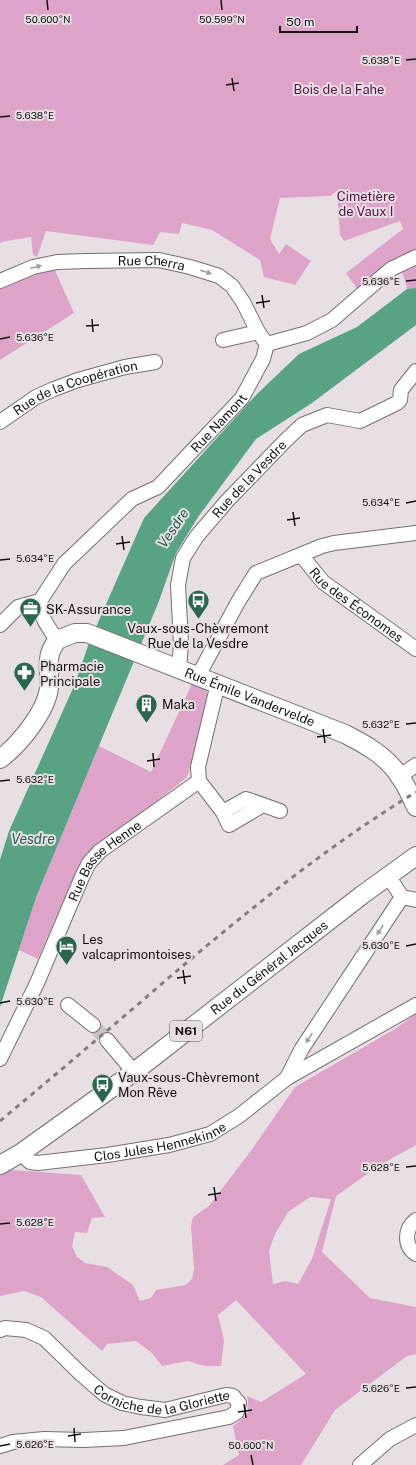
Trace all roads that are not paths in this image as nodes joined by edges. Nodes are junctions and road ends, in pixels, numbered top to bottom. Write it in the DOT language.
graph roads {
  1 [pos="416,257"];
  2 [pos="0,281"];
  3 [pos="258,332"];
  4 [pos="223,340"];
  5 [pos="267,344"];
  6 [pos="155,362"];
  7 [pos="416,371"];
  8 [pos="0,422"];
  9 [pos="416,533"];
  10 [pos="301,555"];
  11 [pos="40,601"];
  12 [pos="0,625"];
  13 [pos="57,640"];
  14 [pos="416,649"];
  15 [pos="179,669"];
  16 [pos="198,676"];
  17 [pos="218,683"];
  18 [pos="0,759"];
  19 [pos="416,764"];
  20 [pos="400,776"];
  21 [pos="199,781"];
  22 [pos="416,807"];
  23 [pos="280,811"];
  24 [pos="416,856"];
  25 [pos="388,876"];
  26 [pos="402,897"];
  27 [pos="416,900"];
  28 [pos="68,1005"];
  29 [pos="416,1005"];
  30 [pos="93,1025"];
  31 [pos="107,1040"];
  32 [pos="0,1059"];
  33 [pos="134,1072"];
  34 [pos="287,1078"];
  35 [pos="21,1153"];
  36 [pos="2,1164"];
  37 [pos="416,1220"];
  38 [pos="416,1254"];
  39 [pos="0,1330"];
  40 [pos="416,1425"];
  41 [pos="0,1446"];
  42 [pos="360,1465"];
  1 -- 5 [label="street"];
  2 -- 3 [label="street, Rue Cherra, one-way"];
  3 -- 4 [label="street"];
  3 -- 5 [label="street, Rue Cherra"];
  5 -- 11 [label="street, Rue Namont"];
  6 -- 8 [label="street, Rue de la Coopération"];
  7 -- 15 [label="street, Rue de la Vesdre"];
  9 -- 10 [label="street, Rue des Économes"];
  10 -- 14 [label="street, Rue des Économes"];
  10 -- 16 [label="street, Rue des Économes"];
  11 -- 12 [label="street"];
  11 -- 13 [label="street"];
  13 -- 15 [label="main road, Rue Émile Vandervelde"];
  13 -- 18 [label="main road"];
  15 -- 16 [label="main road, Rue Émile Vandervelde"];
  16 -- 17 [label="main road, Rue Émile Vandervelde"];
  17 -- 20 [label="main road, Rue Émile Vandervelde"];
  17 -- 21 [label="street"];
  19 -- 20 [label="street"];
  20 -- 22 [label="main road, Rue Émile Vandervelde"];
  21 -- 23 [label="street"];
  21 -- 32 [label="street, Rue Basse Henne"];
  24 -- 25 [label="main road, Rue du Général Jacques / N61"];
  25 -- 26 [label="street"];
  25 -- 33 [label="main road, Rue du Général Jacques / N61"];
  26 -- 27 [label="street"];
  26 -- 34 [label="street, Clos Jules Hennekinne, one-way"];
  28 -- 30 [label="street"];
  29 -- 34 [label="street, Clos Jules Hennekinne"];
  31 -- 33 [label="street"];
  33 -- 35 [label="main road, Rue du Général Jacques / N61"];
  34 -- 35 [label="street, Clos Jules Hennekinne"];
  35 -- 36 [label="main road, Rue du Général Jacques / N61"];
  37 -- 38 [label="street"];
  39 -- 41 [label="street, Corniche de la Gloriette"];
  40 -- 42 [label="street"];
}
